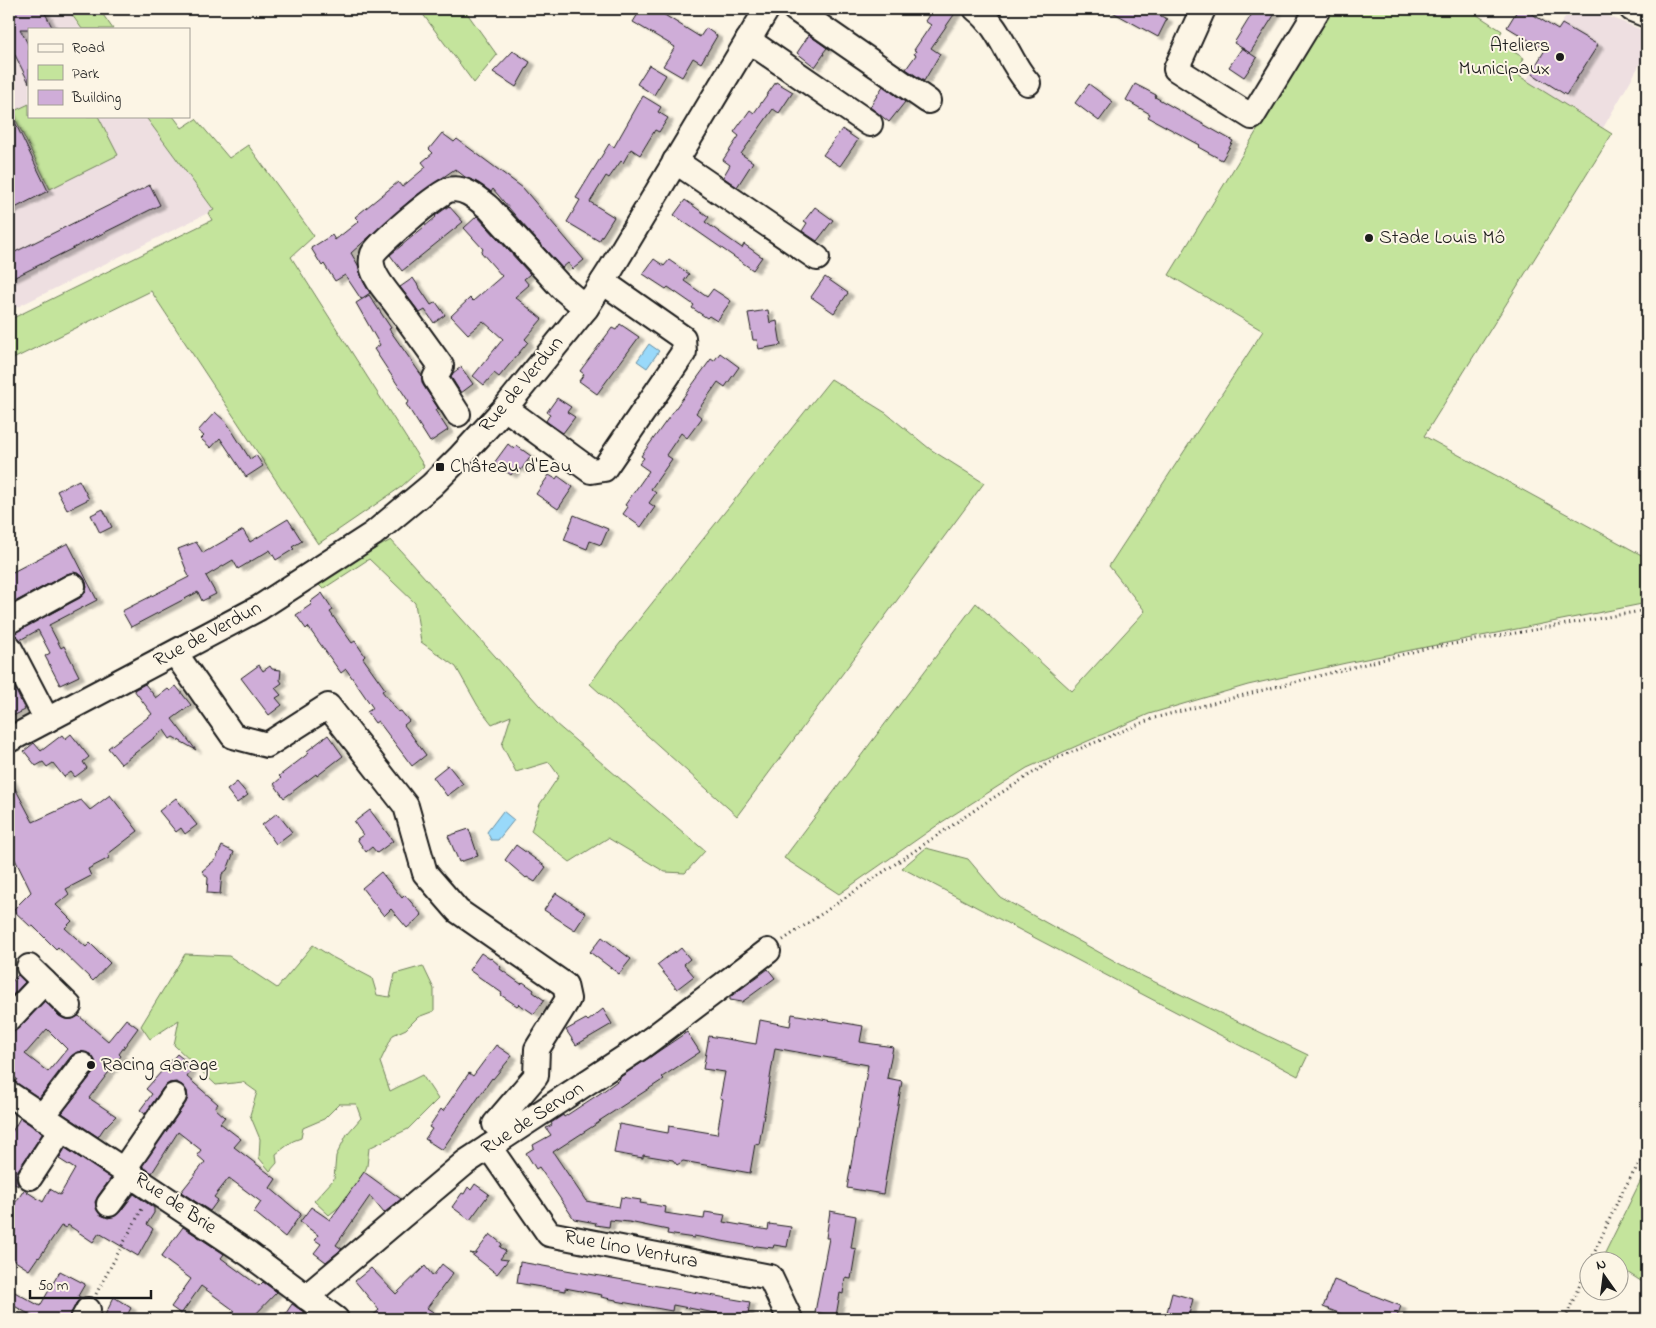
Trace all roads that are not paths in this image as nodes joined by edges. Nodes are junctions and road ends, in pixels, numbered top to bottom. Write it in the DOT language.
graph roads {
  1 [pos="767,9"];
  2 [pos="795,9"];
  3 [pos="976,9"];
  4 [pos="1203,9"];
  5 [pos="1318,9"];
  6 [pos="1632,9"];
  7 [pos="1647,15"];
  8 [pos="746,44"];
  9 [pos="1028,83"];
  10 [pos="928,101"];
  11 [pos="865,129"];
  12 [pos="673,165"];
  13 [pos="789,251"];
  14 [pos="817,258"];
  15 [pos="602,282"];
  16 [pos="586,308"];
  17 [pos="506,408"];
  18 [pos="458,414"];
  19 [pos="73,586"];
  20 [pos="9,621"];
  21 [pos="9,647"];
  22 [pos="175,653"];
  23 [pos="47,720"];
  24 [pos="9,740"];
  25 [pos="768,951"];
  26 [pos="70,1006"];
  27 [pos="9,1019"];
  28 [pos="82,1065"];
  29 [pos="9,1094"];
  30 [pos="174,1096"];
  31 [pos="52,1124"];
  32 [pos="495,1124"];
  33 [pos="489,1147"];
  34 [pos="127,1172"];
  35 [pos="30,1177"];
  36 [pos="109,1204"];
  37 [pos="306,1297"];
  38 [pos="336,1319"];
  39 [pos="790,1319"];
  1 -- 8 [label="street, Rue de Verdun"];
  2 -- 10 [label="street"];
  3 -- 9 [label="street"];
  4 -- 5 [label="street"];
  6 -- 7 [label="street"];
  8 -- 11 [label="street"];
  8 -- 12 [label="street, Rue de Verdun"];
  12 -- 13 [label="street"];
  12 -- 14 [label="street"];
  12 -- 15 [label="street, Rue de Verdun"];
  15 -- 16 [label="street, Rue de Verdun"];
  15 -- 17 [label="street"];
  16 -- 17 [label="street, Rue de Verdun"];
  16 -- 18 [label="street"];
  17 -- 22 [label="street, Rue de Verdun"];
  19 -- 20 [label="street"];
  21 -- 23 [label="street"];
  22 -- 23 [label="street, Rue de Verdun"];
  22 -- 32 [label="street"];
  23 -- 24 [label="street, Rue de Verdun"];
  25 -- 33 [label="street, Rue de Servon"];
  26 -- 27 [label="street"];
  28 -- 31 [label="street"];
  29 -- 31 [label="street, Rue de Brie"];
  30 -- 34 [label="street"];
  31 -- 34 [label="street, Rue de Brie"];
  31 -- 35 [label="street"];
  33 -- 37 [label="street, Rue de Servon"];
  33 -- 39 [label="street, Rue Lino Ventura"];
  34 -- 36 [label="street"];
  34 -- 37 [label="street, Rue de Brie"];
  37 -- 38 [label="street, Rue de Brie"];
}
